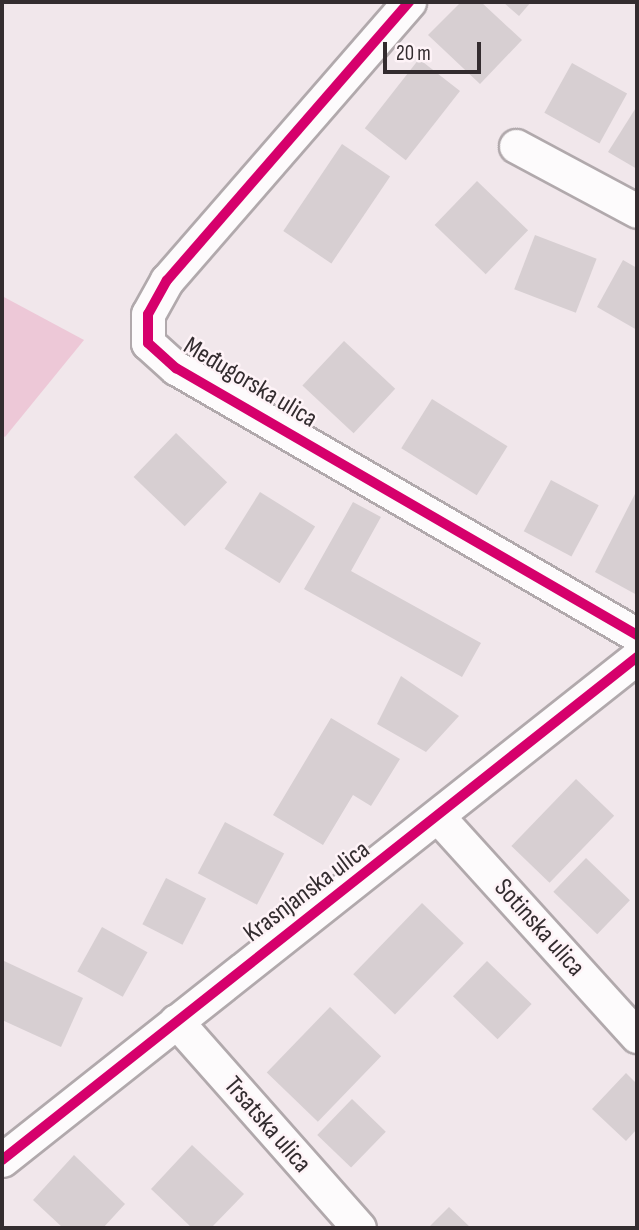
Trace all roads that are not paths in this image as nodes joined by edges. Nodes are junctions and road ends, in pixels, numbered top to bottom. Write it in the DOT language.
graph roads {
  1 [pos="409,2"];
  2 [pos="516,146"];
  3 [pos="637,211"];
  4 [pos="637,635"];
  5 [pos="637,657"];
  6 [pos="440,819"];
  7 [pos="176,1021"];
  8 [pos="637,1037"];
  9 [pos="2,1160"];
  10 [pos="359,1228"];
  1 -- 4 [label="street, Međugorska ulica"];
  2 -- 3 [label="street"];
  5 -- 6 [label="street, Krasnjanska ulica"];
  6 -- 7 [label="street, Krasnjanska ulica"];
  6 -- 8 [label="street, Sotinska ulica"];
  7 -- 9 [label="street, Krasnjanska ulica"];
  7 -- 10 [label="street, Trsatska ulica"];
}
